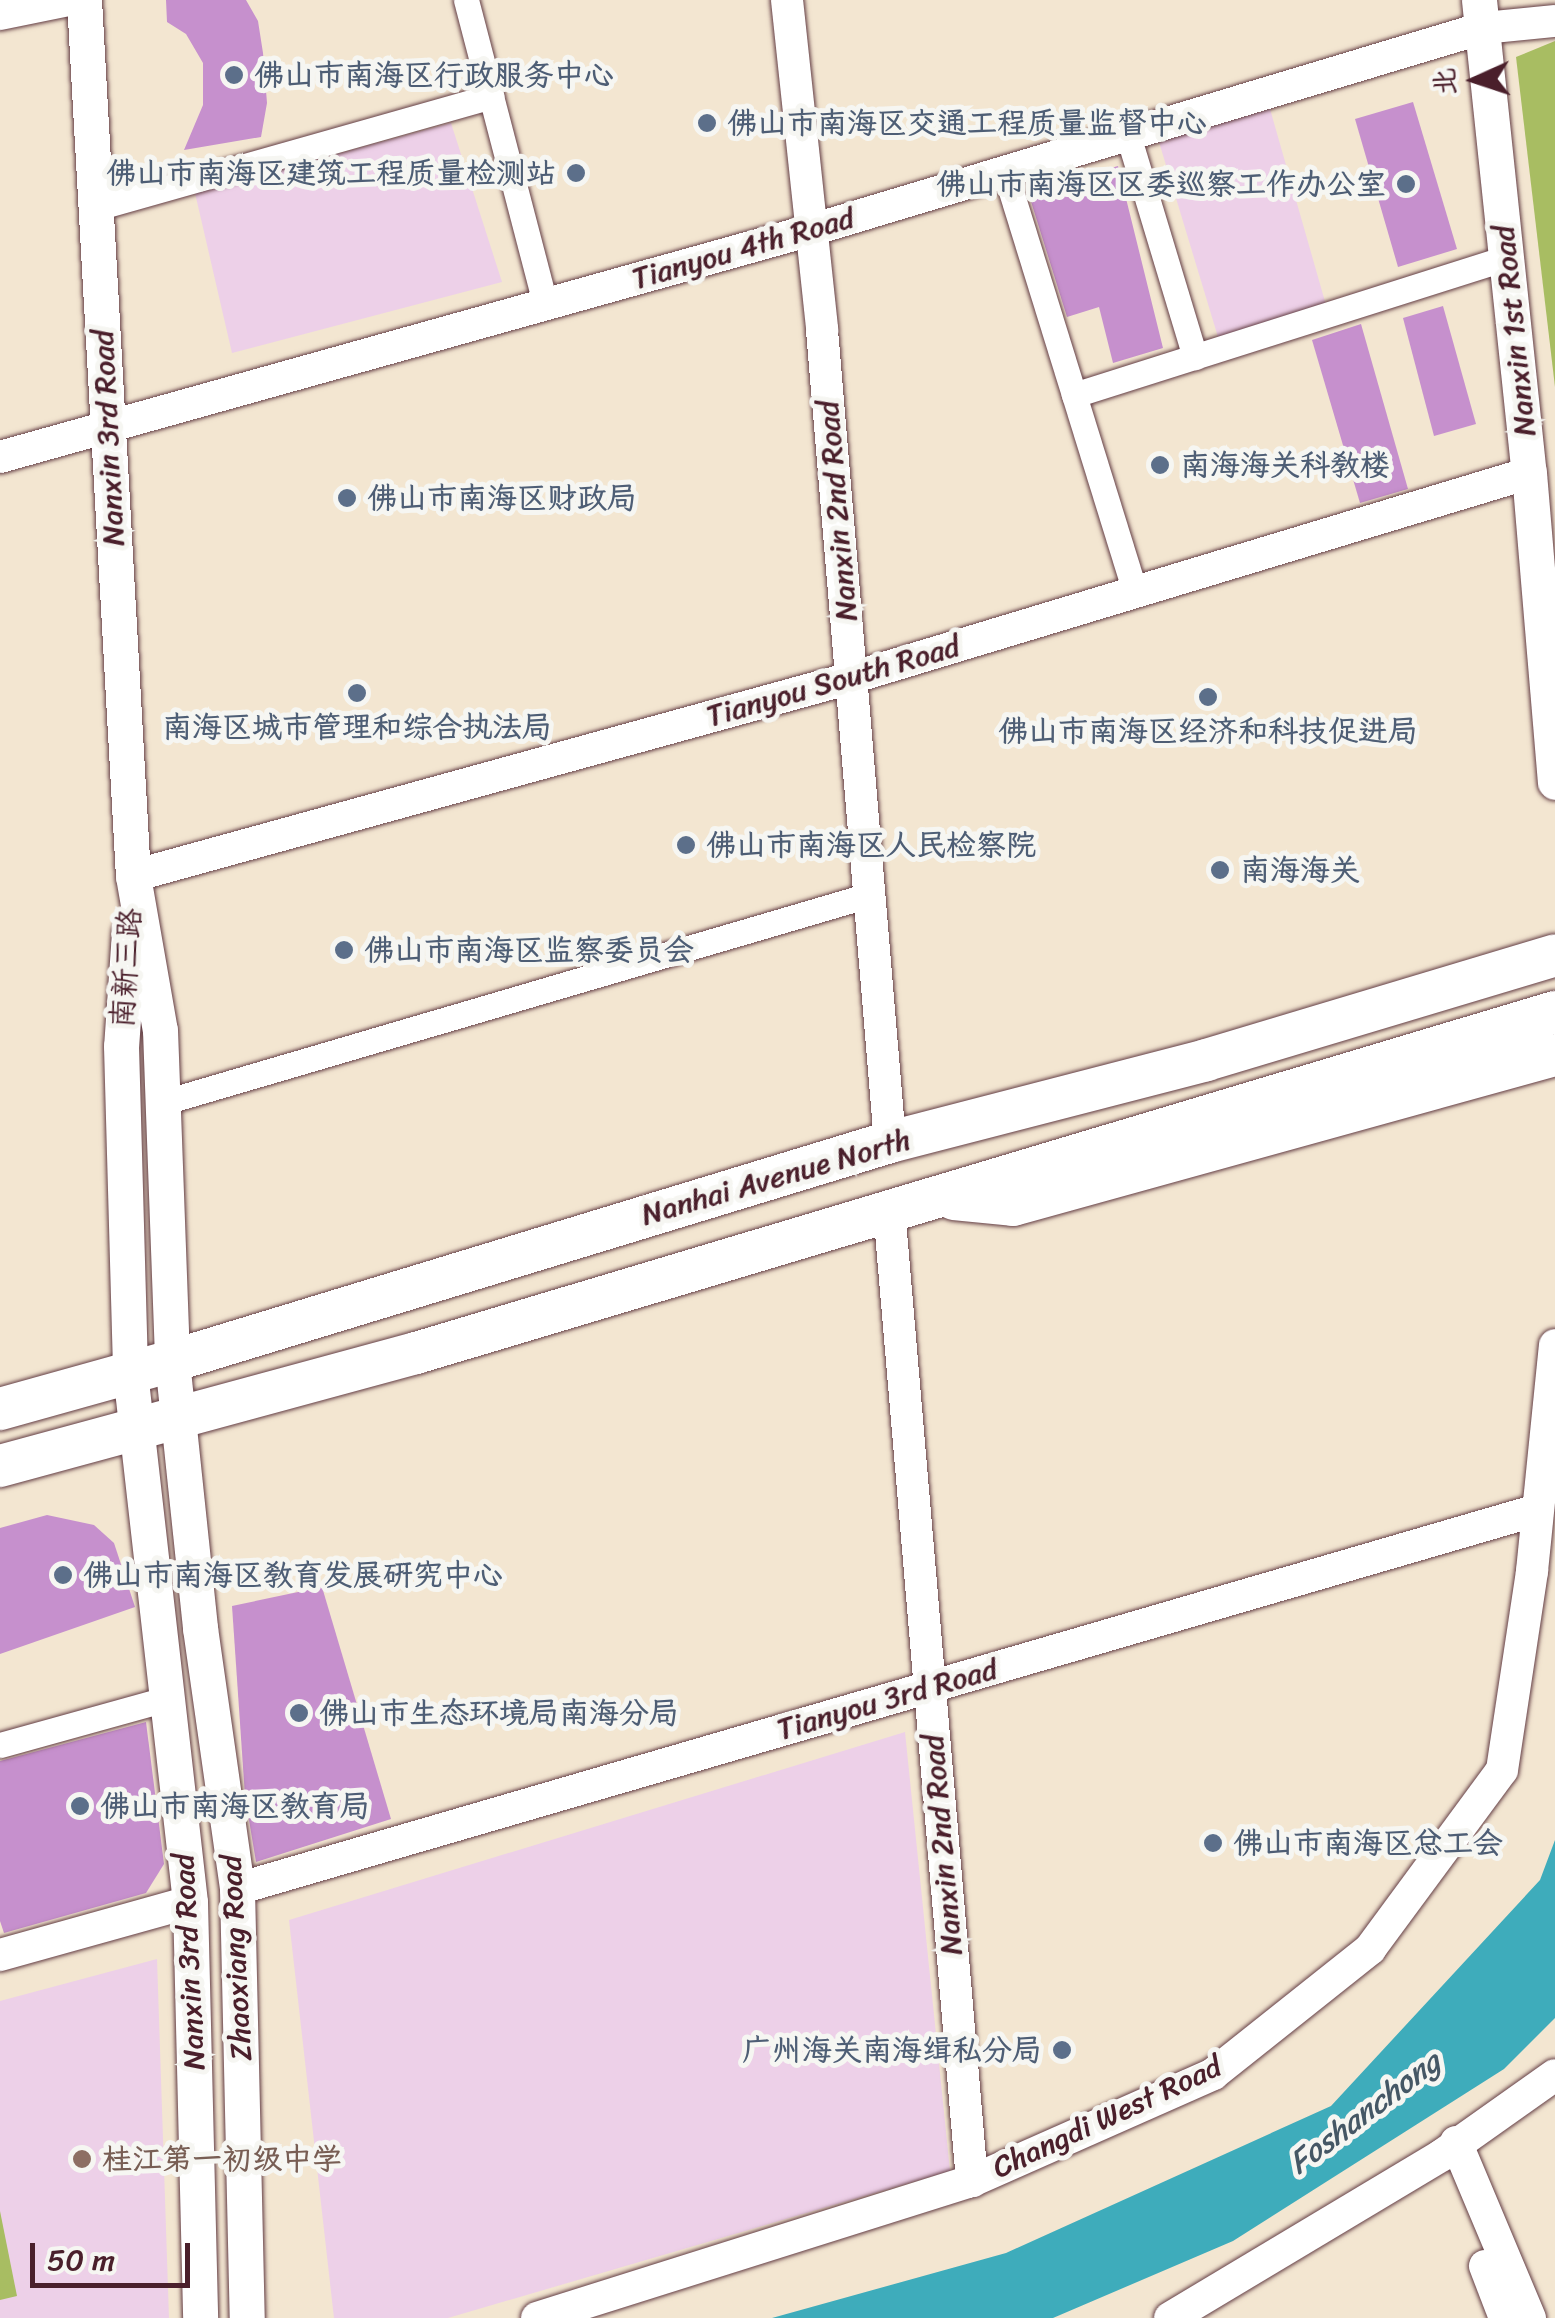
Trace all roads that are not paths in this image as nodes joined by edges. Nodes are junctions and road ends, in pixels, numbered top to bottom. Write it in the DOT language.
graph roads {
  1 [pos="68,0"];
  2 [pos="84,0"];
  3 [pos="466,0"];
  4 [pos="786,0"];
  5 [pos="0,14"];
  6 [pos="1481,14"];
  7 [pos="1555,21"];
  8 [pos="491,96"];
  9 [pos="1128,135"];
  10 [pos="1005,172"];
  11 [pos="96,208"];
  12 [pos="808,231"];
  13 [pos="1506,258"];
  14 [pos="545,304"];
  15 [pos="1195,357"];
  16 [pos="1074,396"];
  17 [pos="108,426"];
  18 [pos="0,457"];
  19 [pos="1529,473"];
  20 [pos="1135,592"];
  21 [pos="851,678"];
  22 [pos="1555,782"];
  23 [pos="133,876"];
  24 [pos="870,895"];
  25 [pos="1555,932"];
  26 [pos="1555,954"];
  27 [pos="1555,1012"];
  28 [pos="1555,1055"];
  29 [pos="161,1103"];
  30 [pos="963,1123"];
  31 [pos="890,1142"];
  32 [pos="909,1203"];
  33 [pos="1555,1345"];
  34 [pos="172,1362"];
  35 [pos="130,1372"];
  36 [pos="0,1409"];
  37 [pos="157,1422"];
  38 [pos="0,1466"];
  39 [pos="1537,1510"];
  40 [pos="928,1687"];
  41 [pos="170,1698"];
  42 [pos="0,1745"];
  43 [pos="237,1888"];
  44 [pos="190,1902"];
  45 [pos="0,1955"];
  46 [pos="1555,2075"];
  47 [pos="1449,2148"];
  48 [pos="972,2181"];
  49 [pos="200,2318"];
  50 [pos="247,2318"];
  51 [pos="537,2318"];
  52 [pos="1170,2318"];
  53 [pos="1505,2318"];
  54 [pos="1530,2318"];
  1 -- 5 [label="street"];
  2 -- 11 [label="main road, Nanxin 3rd Road"];
  3 -- 8 [label="street"];
  4 -- 12 [label="street, Nanxin 2nd Road"];
  6 -- 7 [label="street, Tianyou 4th Road"];
  6 -- 9 [label="street, Tianyou 4th Road"];
  6 -- 13 [label="main road, Nanxin 1st Road"];
  8 -- 11 [label="street"];
  8 -- 14 [label="street"];
  9 -- 10 [label="street, Tianyou 4th Road"];
  9 -- 15 [label="street"];
  10 -- 12 [label="street, Tianyou 4th Road"];
  10 -- 16 [label="street"];
  11 -- 17 [label="main road, Nanxin 3rd Road"];
  12 -- 14 [label="street, Tianyou 4th Road"];
  12 -- 21 [label="street, Nanxin 2nd Road"];
  13 -- 15 [label="street"];
  13 -- 19 [label="main road, Nanxin 1st Road"];
  14 -- 17 [label="street, Tianyou 4th Road"];
  15 -- 16 [label="street"];
  16 -- 20 [label="street"];
  17 -- 18 [label="street, Tianyou 4th Road"];
  17 -- 23 [label="main road, Nanxin 3rd Road"];
  19 -- 20 [label="street, Tianyou South Road"];
  19 -- 22 [label="main road, Nanxin 1st Road"];
  20 -- 21 [label="street, Tianyou South Road"];
  21 -- 23 [label="street, Tianyou South Road"];
  21 -- 24 [label="street, Nanxin 2nd Road"];
  23 -- 29 [label="main road, 南新三路"];
  23 -- 35 [label="main road, 南新三路"];
  24 -- 29 [label="street"];
  24 -- 31 [label="street, Nanxin 2nd Road"];
  25 -- 30 [label="highway"];
  26 -- 30 [label="highway, Nanhai Avenue North"];
  27 -- 32 [label="highway, Nanhai Avenue North"];
  28 -- 32 [label="highway"];
  29 -- 34 [label="main road, 南新三路"];
  30 -- 31 [label="highway, Nanhai Avenue North"];
  31 -- 34 [label="highway, Nanhai Avenue North"];
  32 -- 37 [label="highway, Nanhai Avenue North"];
  32 -- 40 [label="street, Nanxin 2nd Road"];
  33 -- 39 [label="street, Changdi West Road"];
  34 -- 35 [label="highway, Nanhai Avenue North"];
  34 -- 37 [label="main road, Zhaoxiang Road"];
  35 -- 36 [label="highway, Nanhai Avenue North"];
  35 -- 37 [label="main road, 南新三路"];
  37 -- 38 [label="highway, Nanhai Avenue North"];
  37 -- 41 [label="main road, Nanxin 3rd Road"];
  37 -- 43 [label="main road, Zhaoxiang Road"];
  39 -- 40 [label="street, Tianyou 3rd Road"];
  39 -- 48 [label="street, Changdi West Road"];
  40 -- 43 [label="street, Tianyou 3rd Road"];
  40 -- 48 [label="street, Nanxin 2nd Road"];
  41 -- 42 [label="street"];
  41 -- 44 [label="main road, Nanxin 3rd Road"];
  43 -- 50 [label="main road, Zhaoxiang Road"];
  44 -- 45 [label="street"];
  44 -- 49 [label="main road, Nanxin 3rd Road"];
  46 -- 47 [label="street"];
  47 -- 52 [label="street"];
  47 -- 53 [label="street"];
  47 -- 54 [label="street"];
  48 -- 51 [label="street, Changdi West Road"];
}
